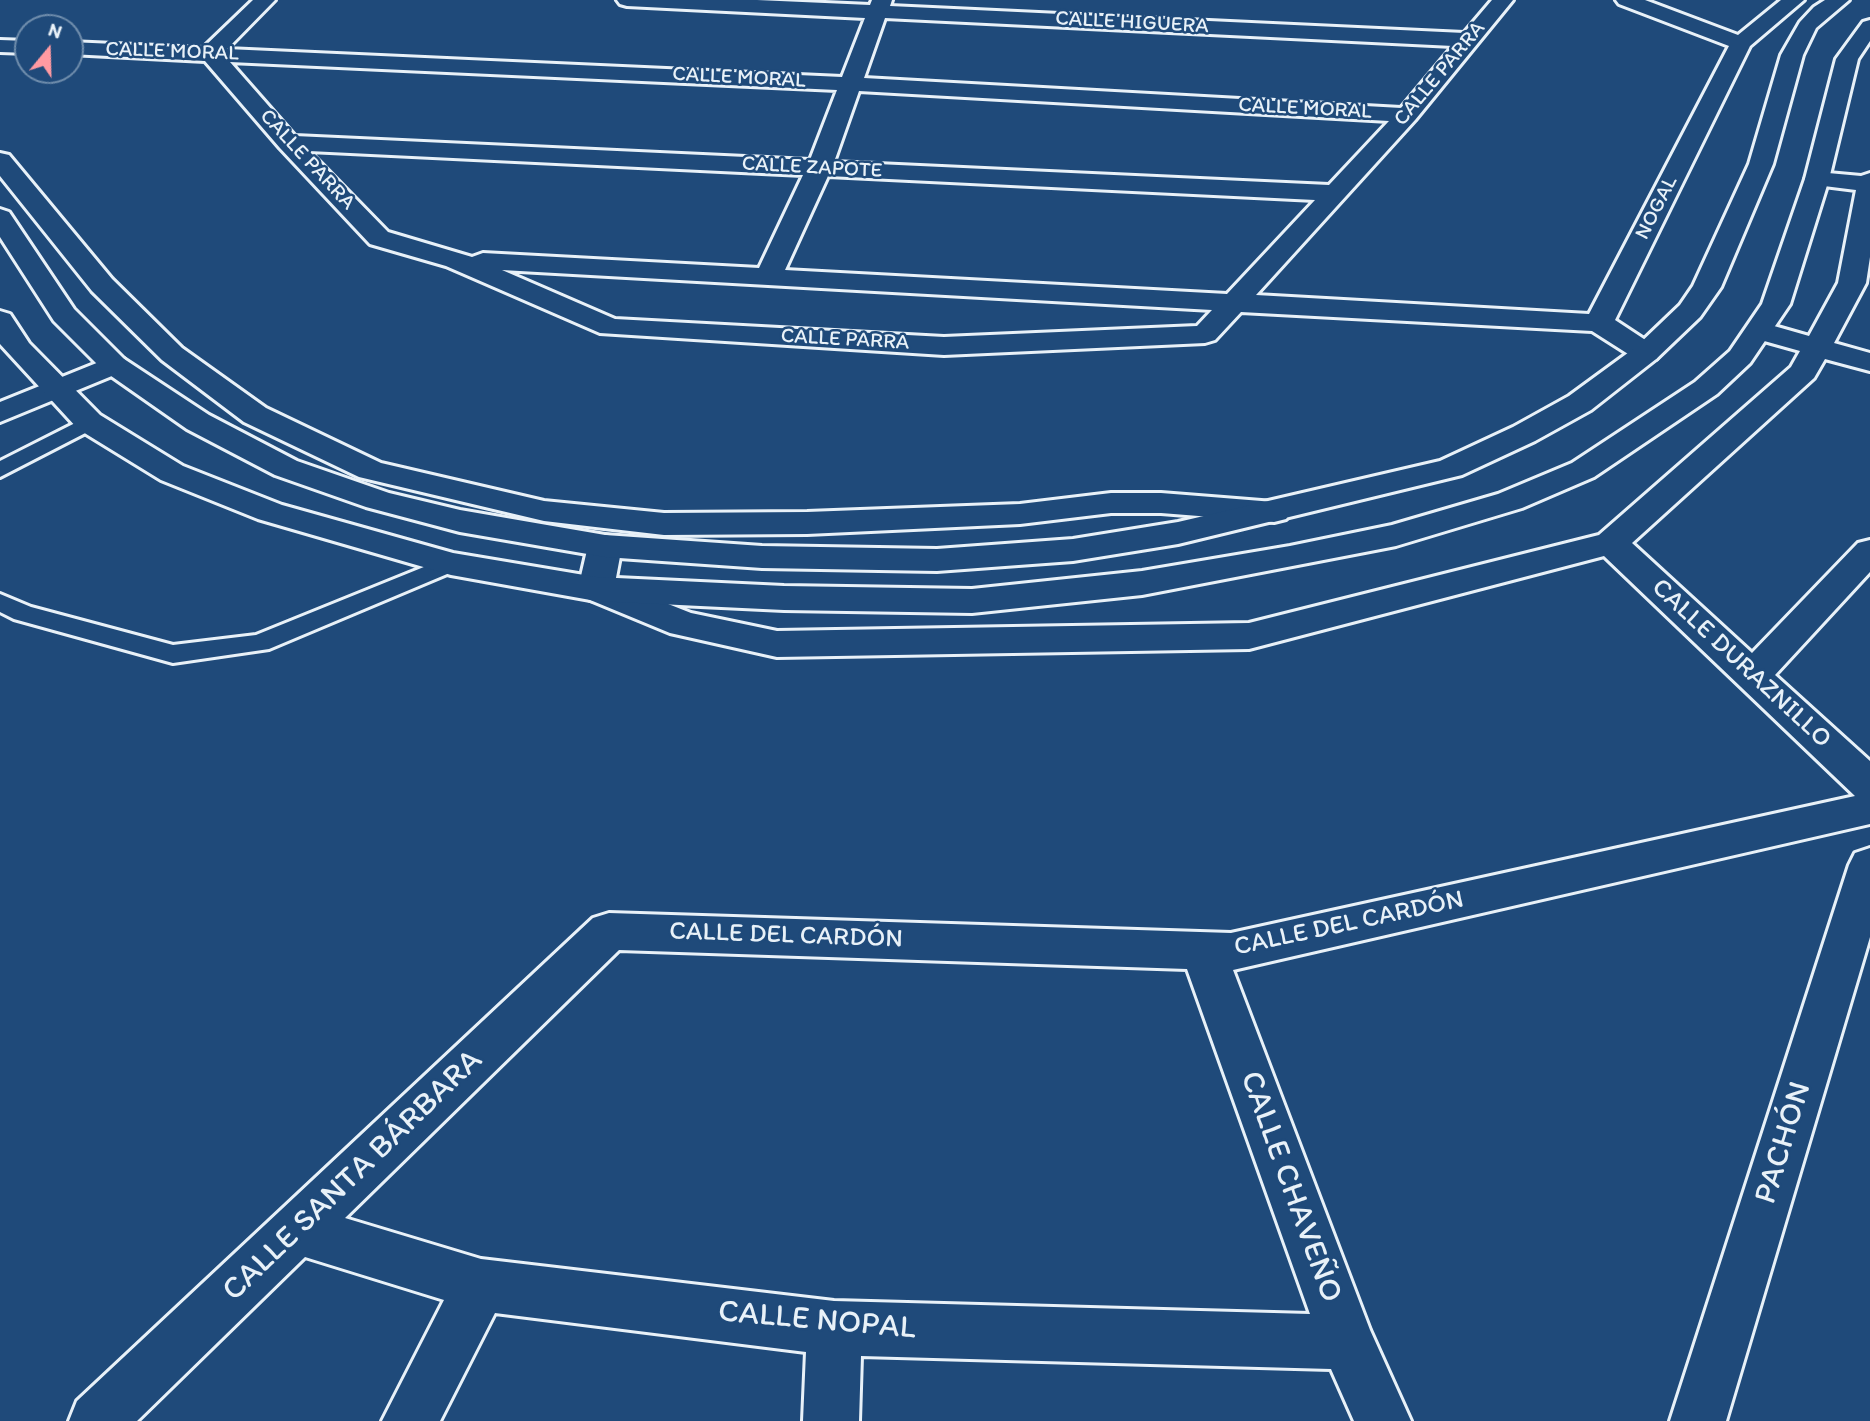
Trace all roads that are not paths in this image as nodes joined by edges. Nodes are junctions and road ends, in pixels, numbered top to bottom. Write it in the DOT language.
graph roads {
  1 [pos="265,0"];
  2 [pos="627,0"];
  3 [pos="1070,0"];
  4 [pos="1503,0"];
  5 [pos="1626,0"];
  6 [pos="1794,0"];
  7 [pos="1839,0"];
  8 [pos="880,6"];
  9 [pos="988,16"];
  10 [pos="1870,26"];
  11 [pos="1469,40"];
  12 [pos="1741,43"];
  13 [pos="84,48"];
  14 [pos="210,53"];
  15 [pos="853,84"];
  16 [pos="1407,115"];
  17 [pos="288,143"];
  18 [pos="0,160"];
  19 [pos="819,168"];
  20 [pos="1817,179"];
  21 [pos="1870,182"];
  22 [pos="1336,193"];
  23 [pos="0,217"];
  24 [pos="456,260"];
  25 [pos="768,277"];
  26 [pos="1235,303"];
  27 [pos="0,320"];
  28 [pos="1599,323"];
  29 [pos="1760,331"];
  30 [pos="9,340"];
  31 [pos="1816,346"];
  32 [pos="1646,354"];
  33 [pos="1870,362"];
  34 [pos="114,365"];
  35 [pos="55,390"];
  36 [pos="0,413"];
  37 [pos="89,422"];
  38 [pos="0,470"];
  39 [pos="1274,512"];
  40 [pos="1611,543"];
  41 [pos="605,547"];
  42 [pos="1870,551"];
  43 [pos="451,564"];
  44 [pos="596,589"];
  45 [pos="0,602"];
  46 [pos="1752,676"];
  47 [pos="1870,785"];
  48 [pos="1870,808"];
  49 [pos="1870,865"];
  50 [pos="609,930"];
  51 [pos="1203,951"];
  52 [pos="297,1229"];
  53 [pos="481,1285"];
  54 [pos="834,1328"];
  55 [pos="1347,1342"];
  56 [pos="97,1421"];
  57 [pos="410,1421"];
  58 [pos="831,1421"];
  59 [pos="1383,1421"];
  60 [pos="1698,1421"];
  1 -- 14 [label="street"];
  2 -- 8 [label="street, CALLE HIGUERA"];
  3 -- 9 [label="street"];
  4 -- 11 [label="street, CALLE PARRA"];
  5 -- 12 [label="street"];
  6 -- 12 [label="street"];
  7 -- 32 [label="street"];
  8 -- 9 [label="street, CALLE HIGUERA"];
  8 -- 15 [label="street"];
  9 -- 11 [label="street, CALLE HIGUERA"];
  10 -- 20 [label="street"];
  11 -- 16 [label="street, CALLE PARRA"];
  12 -- 28 [label="street, NOGAL"];
  13 -- 14 [label="street, CALLE MORAL"];
  14 -- 15 [label="street, CALLE MORAL"];
  14 -- 17 [label="street, CALLE PARRA"];
  15 -- 16 [label="street, CALLE MORAL"];
  15 -- 19 [label="street"];
  16 -- 22 [label="street, CALLE PARRA"];
  17 -- 19 [label="street, CALLE ZAPOTE"];
  17 -- 24 [label="street, CALLE PARRA"];
  18 -- 39 [label="street"];
  19 -- 22 [label="street, CALLE ZAPOTE"];
  19 -- 25 [label="street"];
  20 -- 21 [label="street"];
  20 -- 29 [label="street"];
  21 -- 31 [label="street"];
  22 -- 26 [label="street, CALLE PARRA"];
  23 -- 34 [label="street"];
  24 -- 25 [label="street, CALLE PARRA"];
  24 -- 26 [label="street, CALLE PARRA"];
  25 -- 26 [label="street, CALLE PARRA"];
  26 -- 28 [label="street, CALLE PARRA"];
  27 -- 30 [label="street"];
  28 -- 32 [label="street"];
  29 -- 31 [label="street"];
  29 -- 44 [label="street"];
  30 -- 35 [label="street"];
  31 -- 33 [label="street"];
  31 -- 40 [label="street"];
  32 -- 39 [label="street"];
  34 -- 35 [label="street"];
  34 -- 41 [label="street"];
  35 -- 36 [label="street"];
  35 -- 37 [label="street"];
  37 -- 38 [label="lane"];
  37 -- 43 [label="street"];
  39 -- 41 [label="street"];
  40 -- 44 [label="street"];
  40 -- 46 [label="street, CALLE DURAZNILLO"];
  41 -- 44 [label="street"];
  42 -- 46 [label="street"];
  43 -- 44 [label="street"];
  43 -- 45 [label="lane"];
  46 -- 47 [label="street, CALLE DURAZNILLO"];
  48 -- 51 [label="street, CALLE DEL CARDÓN"];
  49 -- 60 [label="street, PACHÓN"];
  50 -- 51 [label="street, CALLE DEL CARDÓN"];
  50 -- 52 [label="street, CALLE SANTA BÁRBARA"];
  51 -- 55 [label="street, CALLE CHAVEÑO"];
  52 -- 53 [label="street, CALLE NOPAL"];
  52 -- 56 [label="street, CALLE SANTA BÁRBARA"];
  53 -- 54 [label="street, CALLE NOPAL"];
  53 -- 57 [label="street"];
  54 -- 55 [label="street, CALLE NOPAL"];
  54 -- 58 [label="street"];
  55 -- 59 [label="street, CALLE CHAVEÑO"];
}
